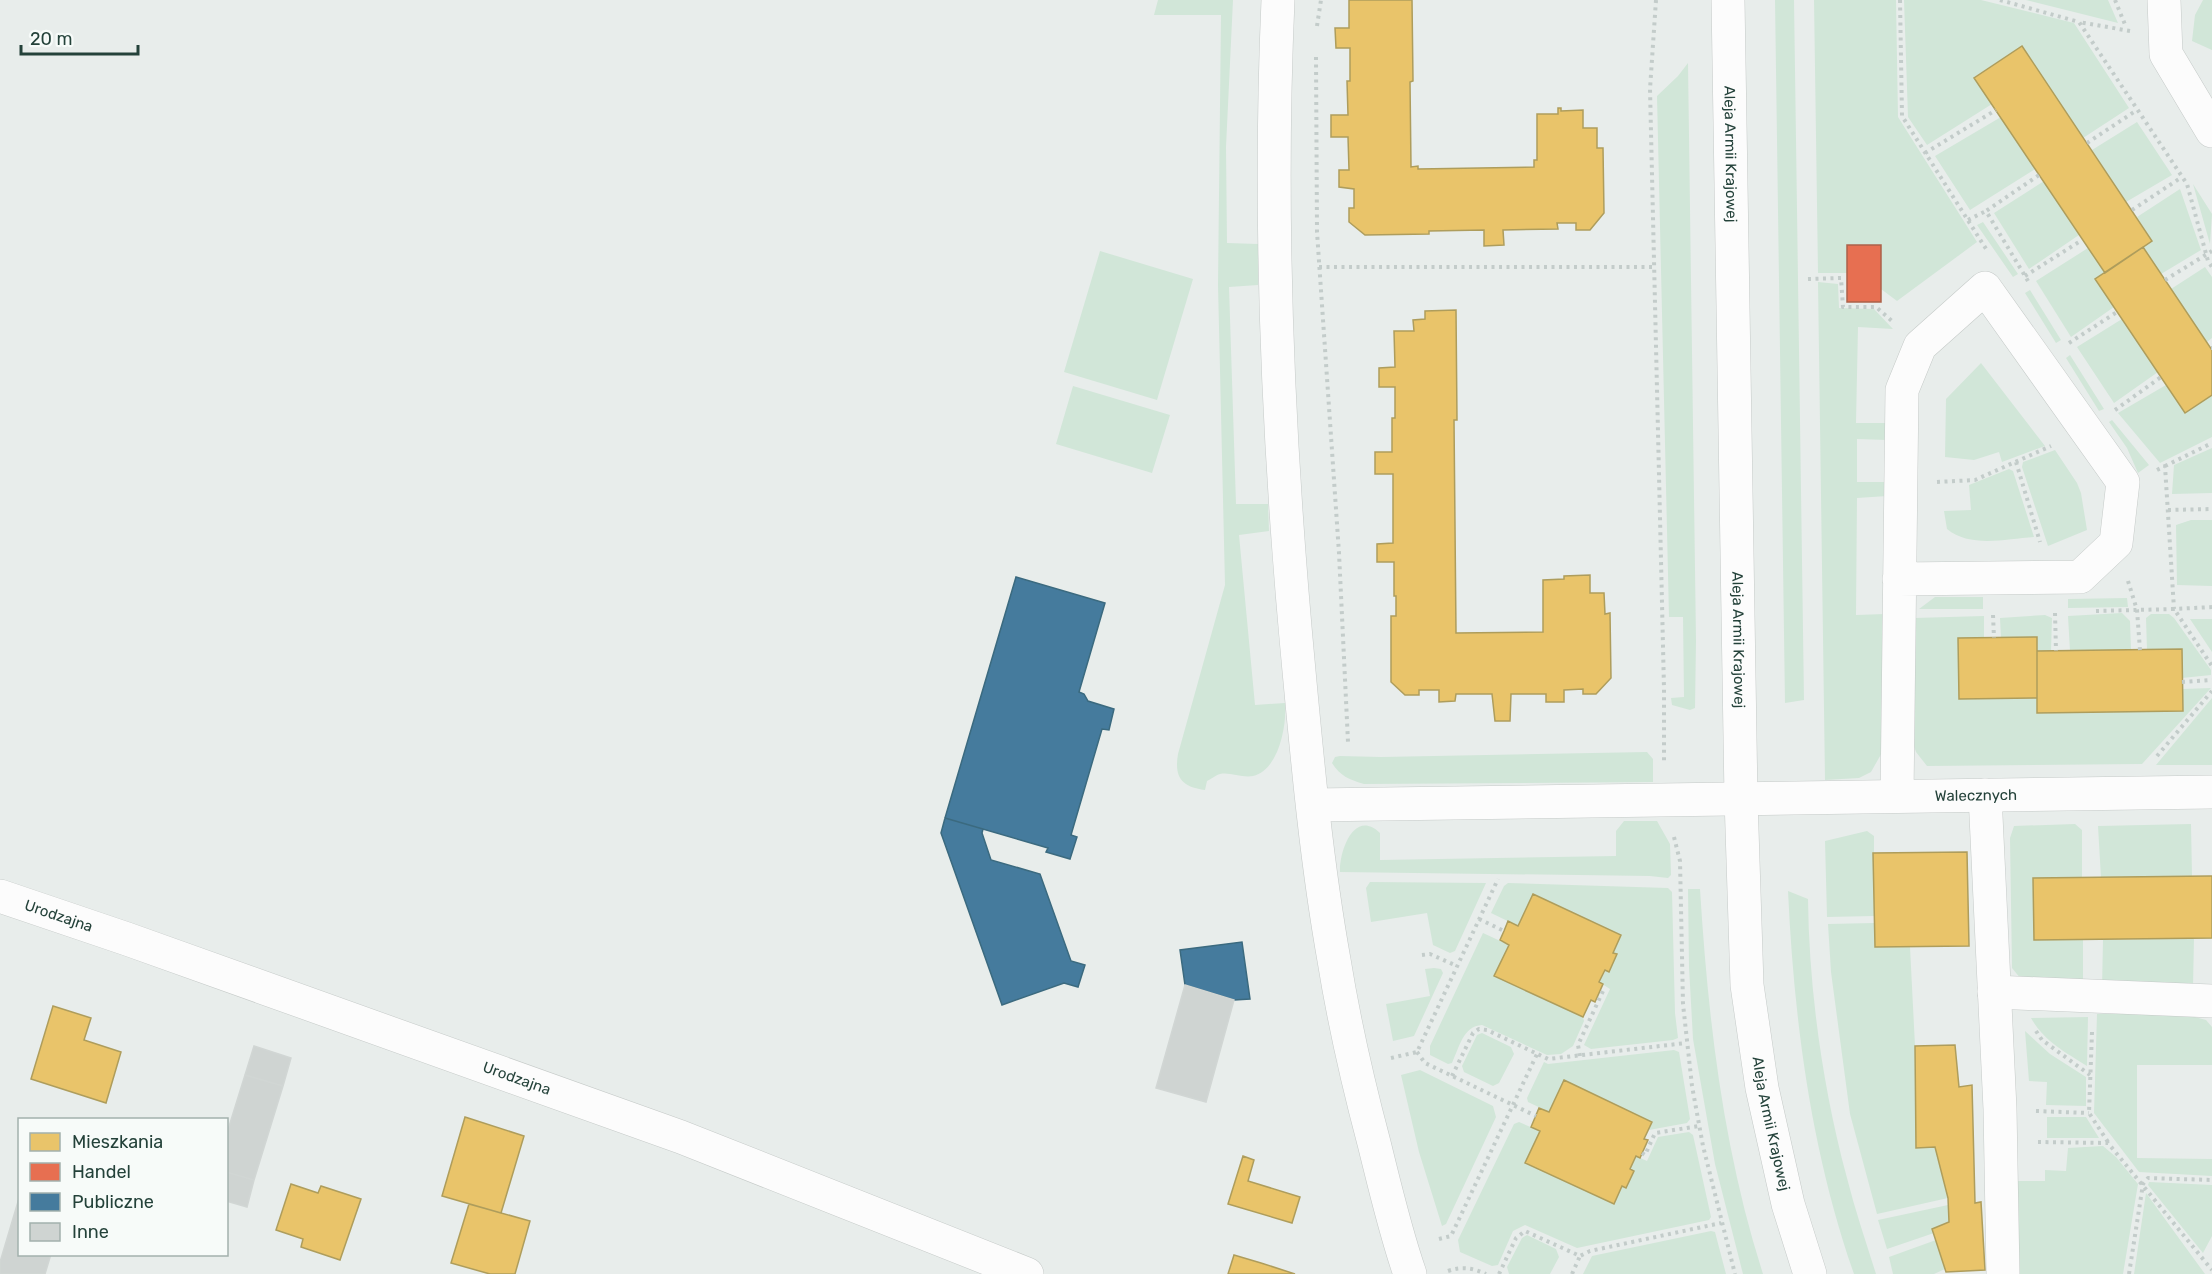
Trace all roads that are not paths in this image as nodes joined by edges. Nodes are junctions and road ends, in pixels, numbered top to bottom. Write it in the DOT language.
graph roads {
  1 [pos="1278,0"];
  2 [pos="1728,0"];
  3 [pos="2164,0"];
  4 [pos="2212,131"];
  5 [pos="1899,579"];
  6 [pos="2212,792"];
  7 [pos="1985,795"];
  8 [pos="1897,796"];
  9 [pos="1741,798"];
  10 [pos="1312,805"];
  11 [pos="0,896"];
  12 [pos="2002,993"];
  13 [pos="2212,1001"];
  14 [pos="1027,1274"];
  15 [pos="1410,1274"];
  16 [pos="1810,1274"];
  17 [pos="2003,1274"];
  1 -- 10 [label="street"];
  2 -- 9 [label="street, Aleja Armii Krajowej"];
  3 -- 4 [label="street"];
  5 -- 5 [label="street"];
  5 -- 8 [label="street"];
  6 -- 7 [label="street, Walecznych"];
  7 -- 8 [label="street, Walecznych"];
  7 -- 12 [label="street"];
  8 -- 9 [label="street, Walecznych"];
  9 -- 10 [label="street, Walecznych"];
  9 -- 16 [label="street, Aleja Armii Krajowej"];
  10 -- 15 [label="street"];
  11 -- 14 [label="street, Urodzajna"];
  12 -- 13 [label="street"];
  12 -- 17 [label="street"];
}
